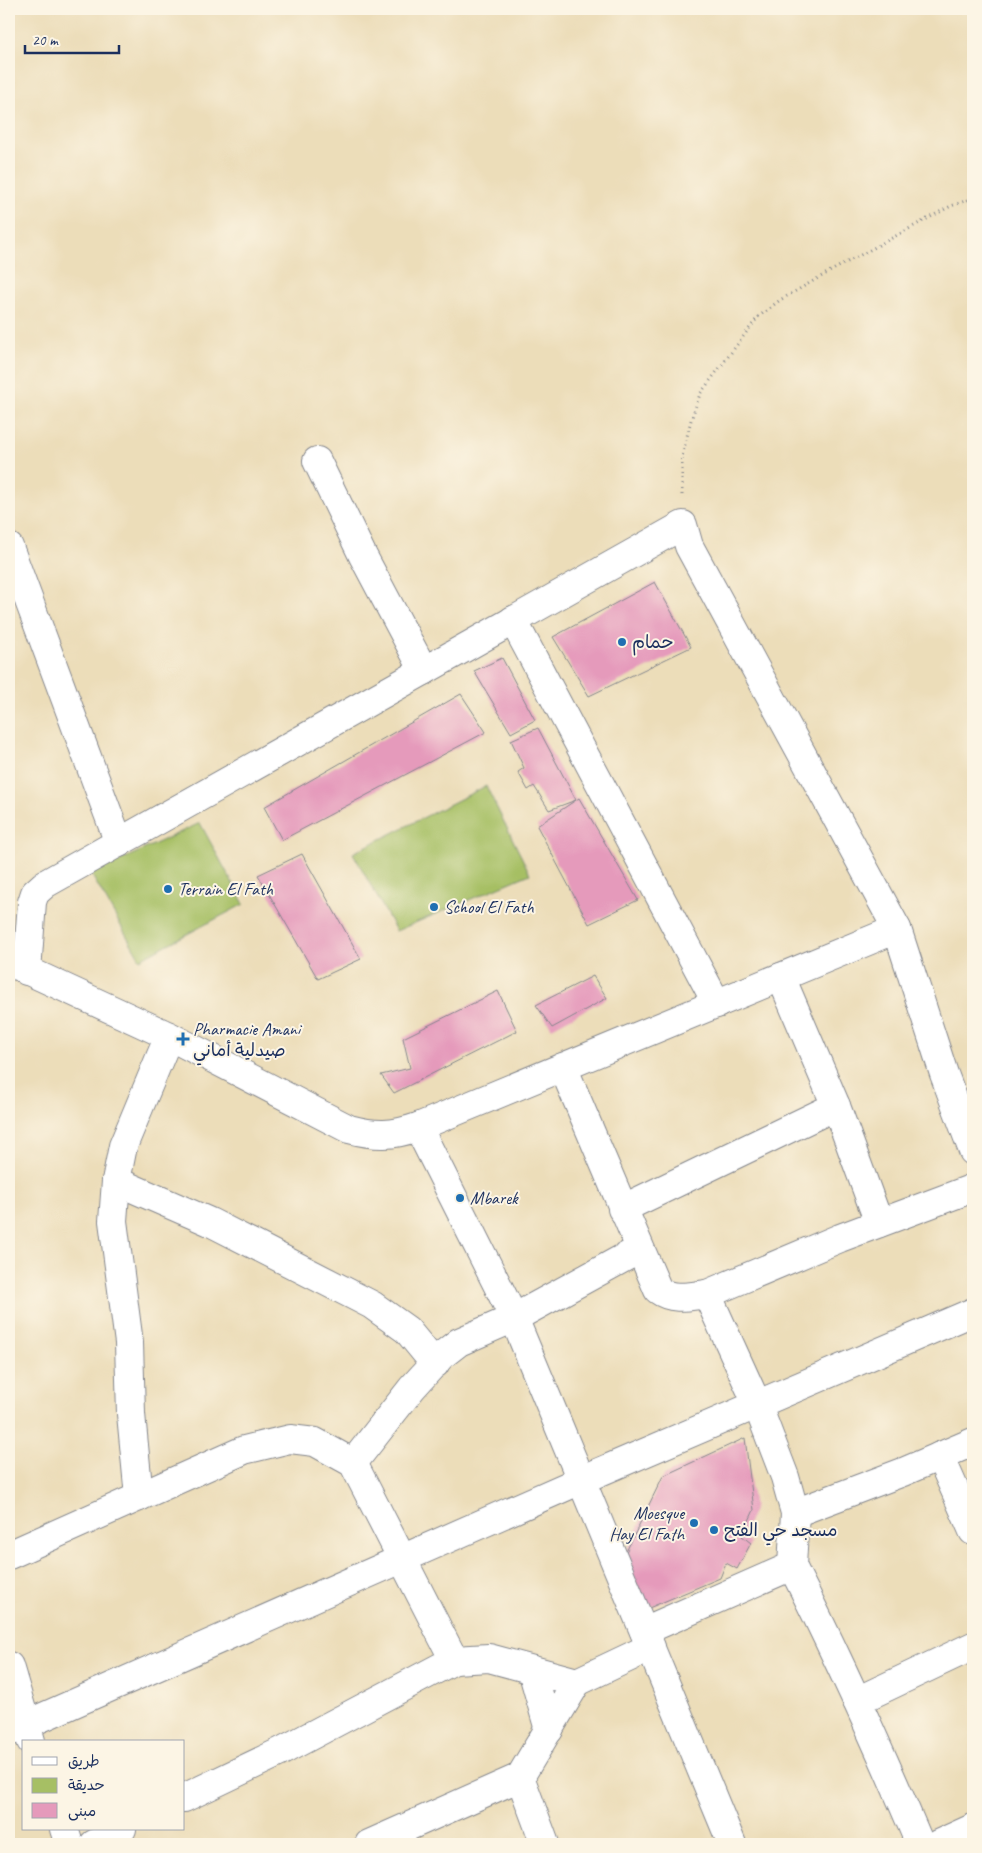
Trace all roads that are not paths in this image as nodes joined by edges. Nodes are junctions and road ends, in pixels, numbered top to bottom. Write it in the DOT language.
graph roads {
  1 [pos="317,461"];
  2 [pos="9,547"];
  3 [pos="513,620"];
  4 [pos="424,671"];
  5 [pos="119,843"];
  6 [pos="897,929"];
  7 [pos="18,966"];
  8 [pos="781,977"];
  9 [pos="717,1004"];
  10 [pos="169,1036"];
  11 [pos="563,1067"];
  12 [pos="836,1106"];
  13 [pos="418,1127"];
  14 [pos="973,1151"];
  15 [pos="116,1181"];
  16 [pos="973,1188"];
  17 [pos="622,1209"];
  18 [pos="880,1223"];
  19 [pos="640,1249"];
  20 [pos="708,1294"];
  21 [pos="973,1312"];
  22 [pos="514,1318"];
  23 [pos="435,1364"];
  24 [pos="757,1404"];
  25 [pos="973,1442"];
  26 [pos="940,1456"];
  27 [pos="353,1463"];
  28 [pos="581,1480"];
  29 [pos="138,1497"];
  30 [pos="795,1513"];
  31 [pos="973,1531"];
  32 [pos="9,1555"];
  33 [pos="401,1559"];
  34 [pos="792,1566"];
  35 [pos="647,1639"];
  36 [pos="973,1646"];
  37 [pos="454,1660"];
  38 [pos="9,1666"];
  39 [pos="532,1670"];
  40 [pos="577,1682"];
  41 [pos="858,1701"];
  42 [pos="549,1730"];
  43 [pos="22,1733"];
  44 [pos="520,1777"];
  45 [pos="185,1798"];
  46 [pos="973,1828"];
  47 [pos="64,1830"];
  48 [pos="120,1830"];
  49 [pos="386,1841"];
  50 [pos="69,1844"];
  51 [pos="94,1844"];
  52 [pos="545,1844"];
  53 [pos="732,1844"];
  54 [pos="920,1844"];
  55 [pos="938,1844"];
  1 -- 4 [label="street"];
  2 -- 5 [label="street"];
  3 -- 4 [label="street"];
  3 -- 6 [label="street"];
  3 -- 9 [label="street"];
  4 -- 5 [label="street"];
  5 -- 7 [label="street"];
  6 -- 8 [label="street"];
  6 -- 14 [label="street"];
  7 -- 10 [label="street"];
  8 -- 9 [label="street"];
  8 -- 12 [label="street"];
  9 -- 11 [label="street"];
  10 -- 13 [label="street"];
  10 -- 15 [label="street"];
  11 -- 13 [label="street"];
  11 -- 17 [label="street"];
  12 -- 17 [label="street"];
  12 -- 18 [label="street"];
  13 -- 22 [label="street"];
  15 -- 23 [label="street"];
  15 -- 29 [label="street"];
  16 -- 18 [label="street"];
  17 -- 19 [label="street"];
  18 -- 20 [label="street"];
  19 -- 20 [label="street"];
  19 -- 22 [label="street"];
  20 -- 24 [label="street"];
  21 -- 24 [label="street"];
  22 -- 23 [label="street"];
  22 -- 28 [label="street"];
  23 -- 27 [label="street"];
  24 -- 28 [label="street"];
  24 -- 30 [label="street"];
  25 -- 26 [label="street"];
  26 -- 30 [label="street"];
  26 -- 31 [label="street"];
  27 -- 29 [label="street"];
  27 -- 33 [label="street"];
  28 -- 33 [label="street"];
  28 -- 35 [label="street"];
  29 -- 32 [label="street"];
  30 -- 34 [label="street"];
  33 -- 37 [label="street"];
  33 -- 43 [label="street"];
  34 -- 35 [label="street"];
  34 -- 41 [label="street"];
  35 -- 40 [label="street"];
  35 -- 53 [label="street"];
  36 -- 41 [label="street"];
  37 -- 39 [label="street"];
  37 -- 45 [label="street"];
  38 -- 43 [label="street"];
  39 -- 40 [label="street"];
  39 -- 42 [label="street"];
  40 -- 42 [label="street"];
  41 -- 54 [label="street"];
  42 -- 44 [label="street"];
  44 -- 49 [label="street"];
  44 -- 52 [label="street"];
  46 -- 55 [label="street"];
  47 -- 50 [label="street"];
  48 -- 51 [label="street"];
}
